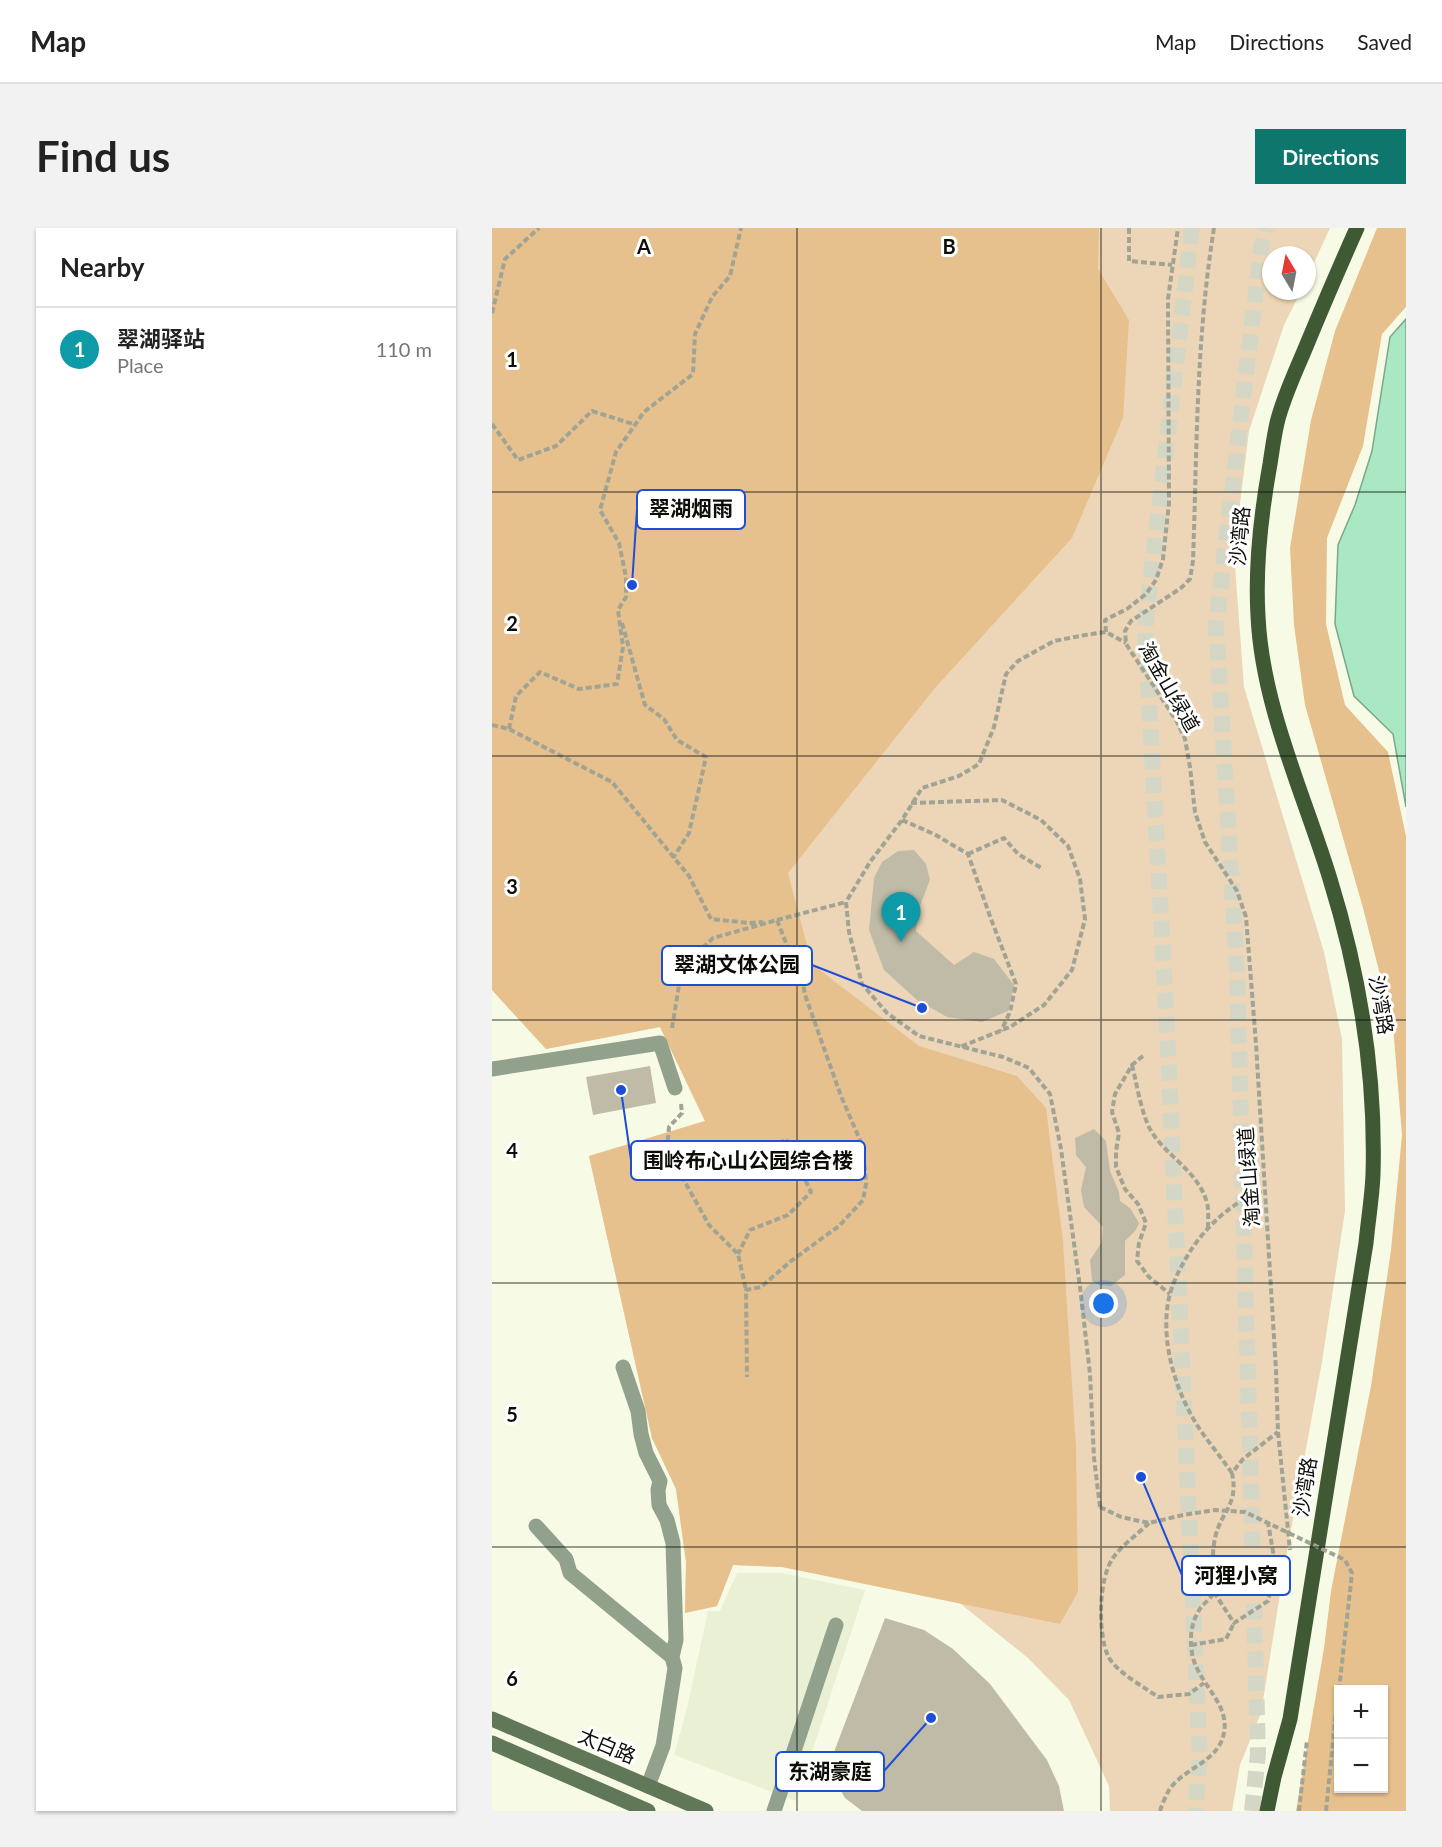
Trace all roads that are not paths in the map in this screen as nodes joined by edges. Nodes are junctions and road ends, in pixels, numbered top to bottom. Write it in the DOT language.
graph roads {
  1 [pos="1357,228"];
  2 [pos="492,1069"];
  3 [pos="678,1095"];
  4 [pos="623,1367"];
  5 [pos="536,1526"];
  6 [pos="836,1624"];
  7 [pos="672,1657"];
  8 [pos="492,1719"];
  9 [pos="492,1743"];
  10 [pos="648,1786"];
  11 [pos="644,1809"];
  12 [pos="706,1811"];
  13 [pos="774,1811"];
  14 [pos="1268,1811"];
  1 -- 14 [label="main road, 沙湾路"];
  2 -- 3 [label="street"];
  4 -- 7 [label="street"];
  5 -- 7 [label="street"];
  6 -- 13 [label="street"];
  7 -- 10 [label="street"];
  8 -- 10 [label="main road, 太白路"];
  9 -- 11 [label="main road"];
  10 -- 11 [label="main road"];
  10 -- 12 [label="main road, 太白路"];
}
